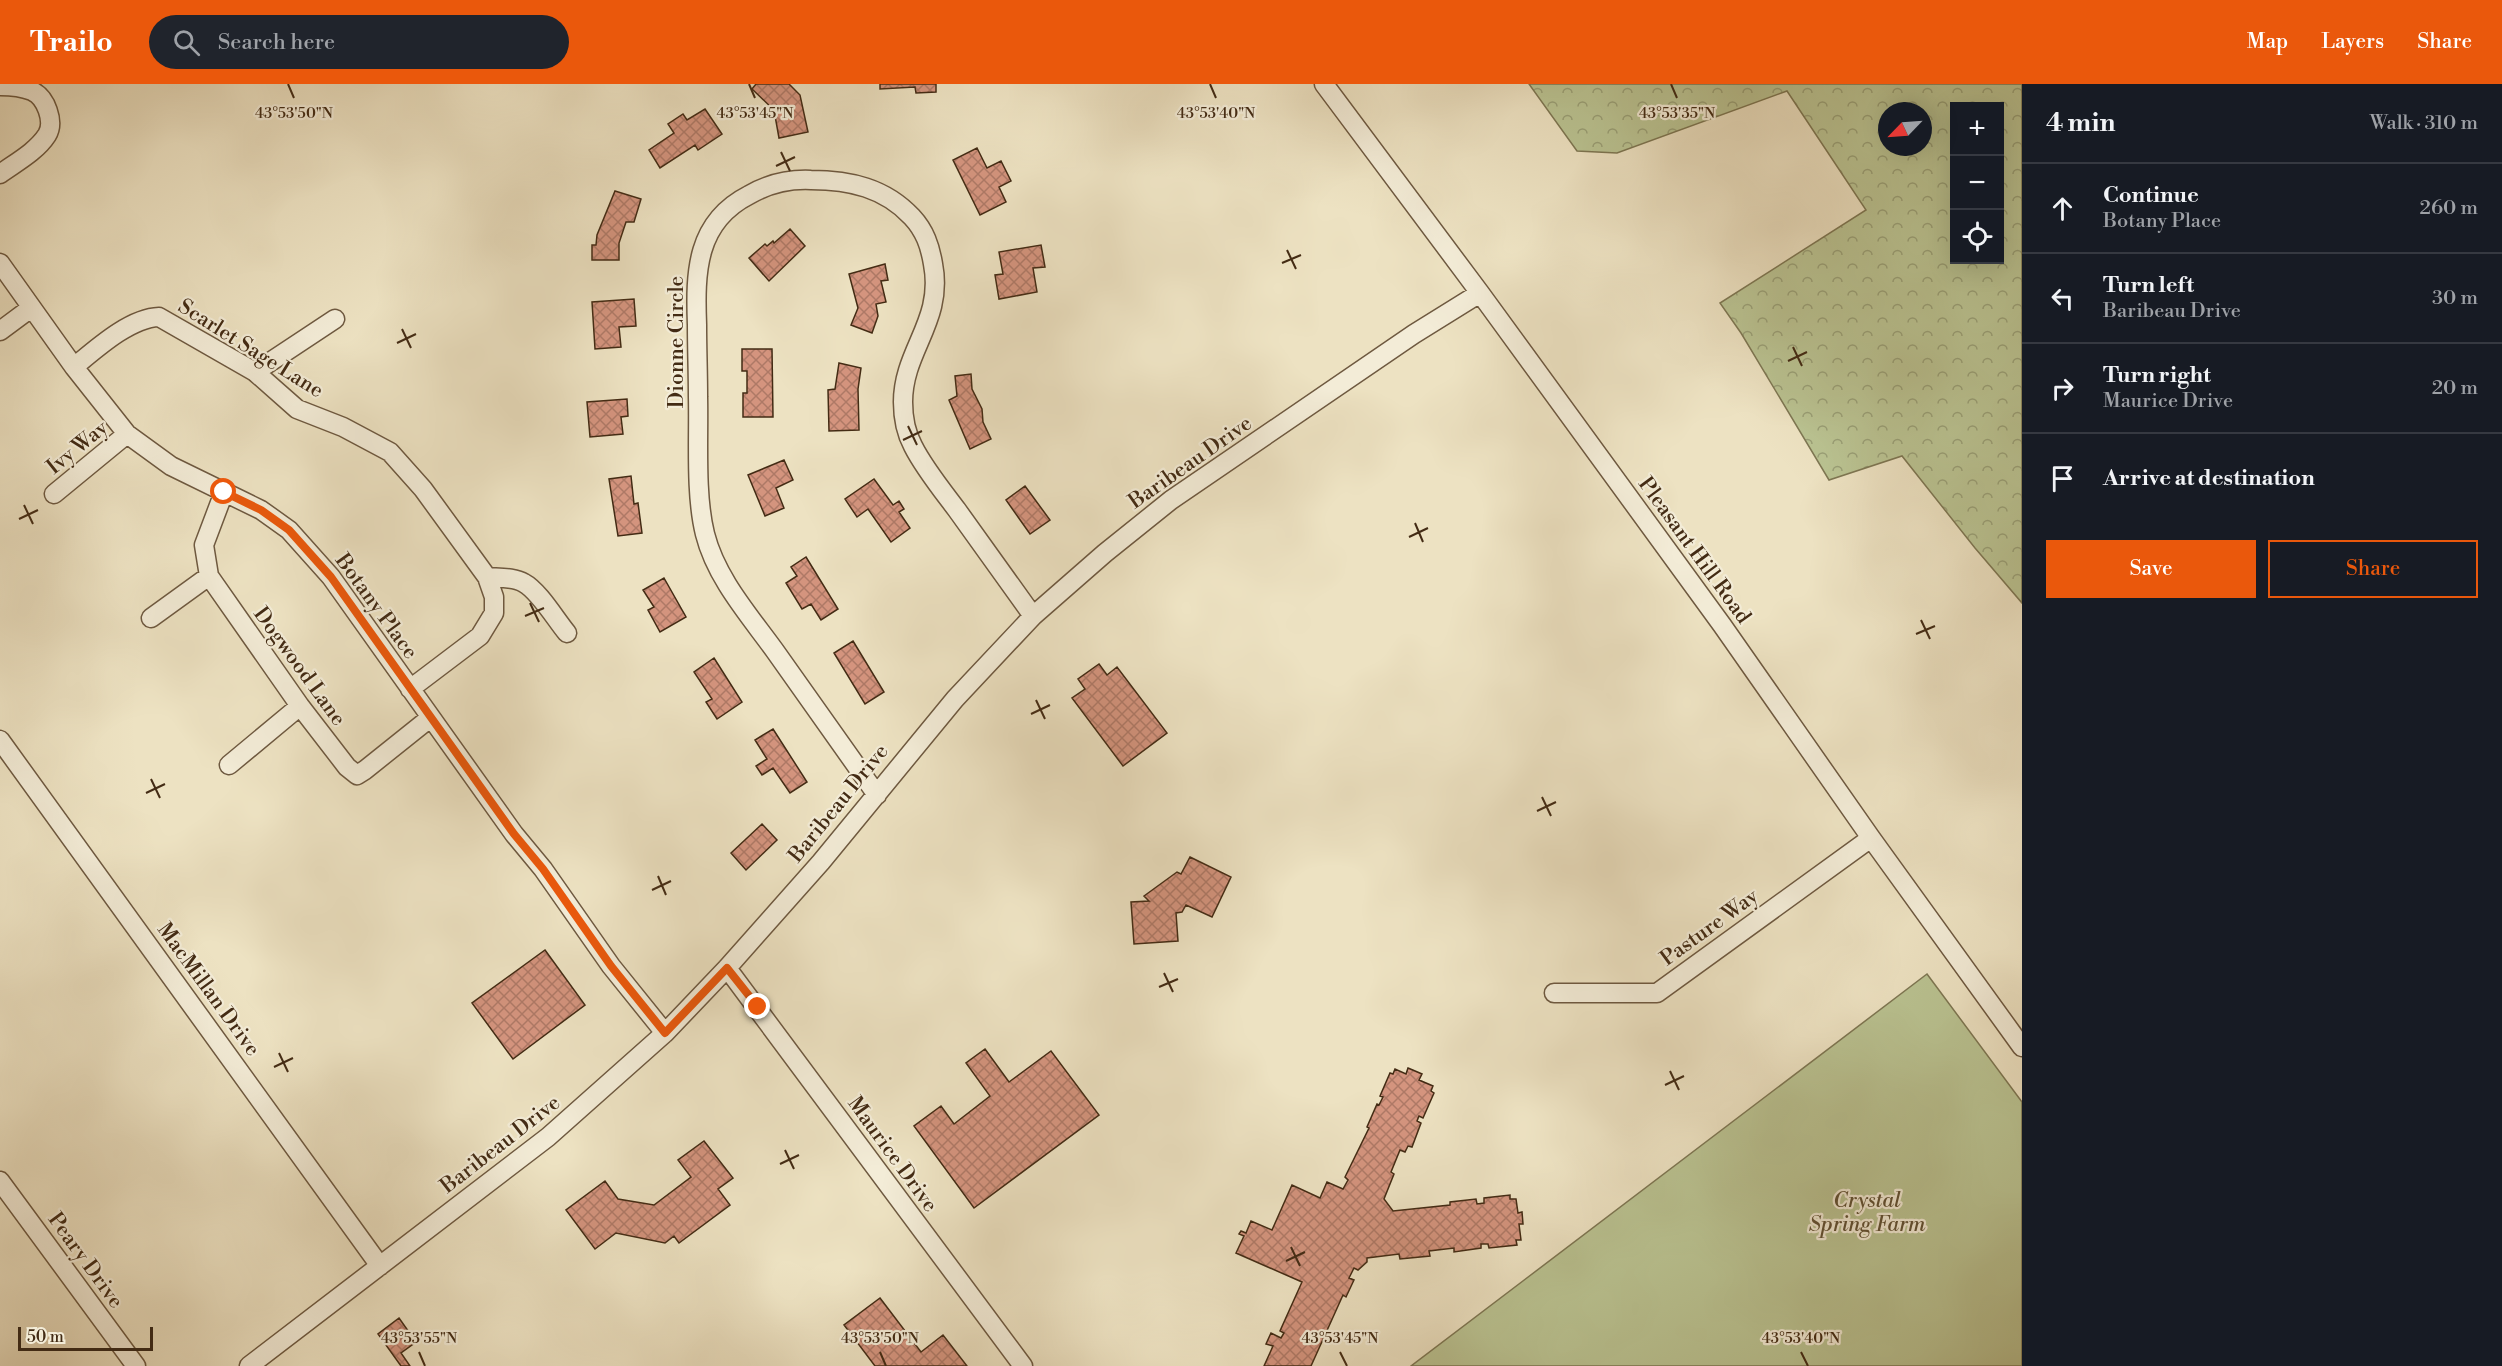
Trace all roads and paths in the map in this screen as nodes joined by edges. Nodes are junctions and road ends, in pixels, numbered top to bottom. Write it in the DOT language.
graph roads {
  1 [pos="1324,84"];
  2 [pos="0,86"];
  3 [pos="0,174"];
  4 [pos="0,263"];
  5 [pos="1480,293"];
  6 [pos="31,308"];
  7 [pos="335,320"];
  8 [pos="0,332"];
  9 [pos="74,367"];
  10 [pos="255,372"];
  11 [pos="127,435"];
  12 [pos="224,492"];
  13 [pos="54,494"];
  14 [pos="209,576"];
  15 [pos="487,577"];
  16 [pos="1033,616"];
  17 [pos="151,618"];
  18 [pos="567,633"];
  19 [pos="410,689"];
  20 [pos="300,706"];
  21 [pos="430,718"];
  22 [pos="0,740"];
  23 [pos="229,765"];
  24 [pos="877,795"];
  25 [pos="1871,838"];
  26 [pos="727,968"];
  27 [pos="1554,993"];
  28 [pos="665,1033"];
  29 [pos="2022,1047"];
  30 [pos="0,1181"];
  31 [pos="380,1266"];
  32 [pos="136,1366"];
  33 [pos="249,1366"];
  34 [pos="1023,1366"];
  1 -- 5 [label="street, Pleasant Hill Road"];
  2 -- 3 [label="street"];
  4 -- 6 [label="street, Botany Place"];
  5 -- 16 [label="street, Baribeau Drive"];
  5 -- 25 [label="street, Pleasant Hill Road"];
  6 -- 8 [label="street"];
  6 -- 9 [label="street, Botany Place"];
  7 -- 10 [label="street"];
  9 -- 10 [label="street, Scarlet Sage Lane"];
  9 -- 11 [label="street, Botany Place"];
  10 -- 15 [label="street, Scarlet Sage Lane"];
  11 -- 12 [label="street, Botany Place"];
  11 -- 13 [label="street, Ivy Way"];
  12 -- 14 [label="street, Dogwood Lane"];
  12 -- 19 [label="street, Botany Place"];
  14 -- 17 [label="street"];
  14 -- 20 [label="street, Dogwood Lane"];
  15 -- 18 [label="street"];
  15 -- 19 [label="street, Scarlet Sage Lane"];
  16 -- 24 [label="street, Baribeau Drive"];
  16 -- 24 [label="street, Dionne Circle"];
  19 -- 21 [label="street, Botany Place"];
  20 -- 21 [label="street, Dogwood Lane"];
  20 -- 23 [label="street"];
  21 -- 28 [label="street, Botany Place"];
  22 -- 31 [label="street, MacMillan Drive"];
  24 -- 26 [label="street, Baribeau Drive"];
  25 -- 27 [label="street, Pasture Way"];
  25 -- 29 [label="street, Pleasant Hill Road"];
  26 -- 28 [label="street, Baribeau Drive"];
  26 -- 34 [label="street, Maurice Drive"];
  28 -- 31 [label="street, Baribeau Drive"];
  30 -- 32 [label="street, Peary Drive"];
  31 -- 33 [label="street, Baribeau Drive"];
}
